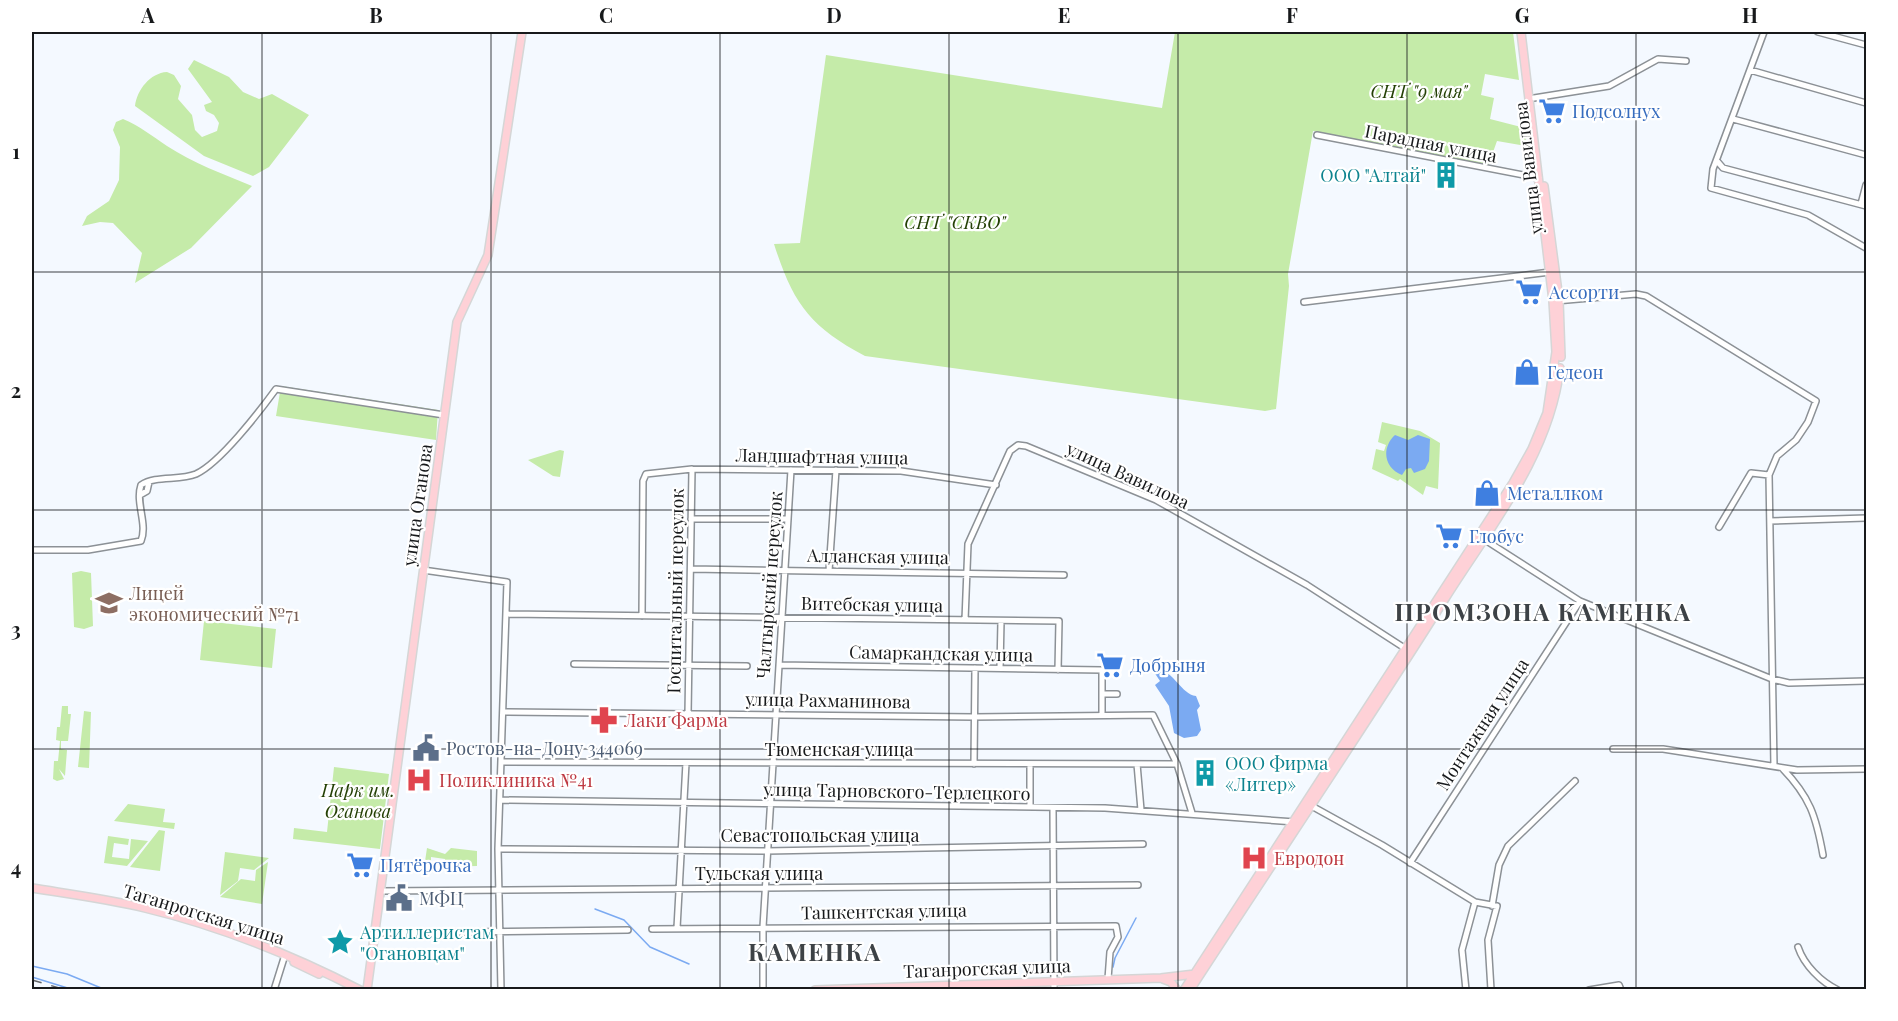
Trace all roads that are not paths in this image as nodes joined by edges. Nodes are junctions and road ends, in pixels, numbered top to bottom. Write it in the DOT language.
graph roads {
  1 [pos="522,32"];
  2 [pos="1521,32"];
  3 [pos="1526,32"];
  4 [pos="1764,32"];
  5 [pos="1818,32"];
  6 [pos="1866,45"];
  7 [pos="1686,62"];
  8 [pos="1750,70"];
  9 [pos="1534,98"];
  10 [pos="1866,103"];
  11 [pos="1733,119"];
  12 [pos="1317,135"];
  13 [pos="1866,155"];
  14 [pos="1716,162"];
  15 [pos="1539,178"];
  16 [pos="1866,185"];
  17 [pos="1864,205"];
  18 [pos="1866,248"];
  19 [pos="1550,272"];
  20 [pos="1556,301"];
  21 [pos="1304,302"];
  22 [pos="444,415"];
  23 [pos="692,468"];
  24 [pos="791,470"];
  25 [pos="836,470"];
  26 [pos="1769,475"];
  27 [pos="996,485"];
  28 [pos="1866,518"];
  29 [pos="691,519"];
  30 [pos="786,519"];
  31 [pos="1770,521"];
  32 [pos="1719,527"];
  33 [pos="1480,537"];
  34 [pos="32,550"];
  35 [pos="691,569"];
  36 [pos="783,569"];
  37 [pos="423,570"];
  38 [pos="830,571"];
  39 [pos="966,573"];
  40 [pos="1064,575"];
  41 [pos="1580,601"];
  42 [pos="506,614"];
  43 [pos="642,615"];
  44 [pos="690,616"];
  45 [pos="781,618"];
  46 [pos="964,620"];
  47 [pos="1001,621"];
  48 [pos="1406,649"];
  49 [pos="574,663"];
  50 [pos="779,665"];
  51 [pos="690,666"];
  52 [pos="747,666"];
  53 [pos="975,668"];
  54 [pos="1000,668"];
  55 [pos="1058,670"];
  56 [pos="1772,679"];
  57 [pos="1866,681"];
  58 [pos="1102,694"];
  59 [pos="1117,694"];
  60 [pos="503,712"];
  61 [pos="688,714"];
  62 [pos="776,715"];
  63 [pos="1102,715"];
  64 [pos="974,717"];
  65 [pos="1612,750"];
  66 [pos="501,762"];
  67 [pos="686,763"];
  68 [pos="772,764"];
  69 [pos="974,764"];
  70 [pos="1030,764"];
  71 [pos="1137,764"];
  72 [pos="1177,764"];
  73 [pos="1774,766"];
  74 [pos="1781,767"];
  75 [pos="1866,769"];
  76 [pos="1575,781"];
  77 [pos="500,800"];
  78 [pos="684,803"];
  79 [pos="1309,804"];
  80 [pos="770,805"];
  81 [pos="1030,807"];
  82 [pos="1053,808"];
  83 [pos="1141,810"];
  84 [pos="1192,813"];
  85 [pos="1296,823"];
  86 [pos="1143,844"];
  87 [pos="1053,847"];
  88 [pos="498,849"];
  89 [pos="682,850"];
  90 [pos="767,851"];
  91 [pos="1823,855"];
  92 [pos="1410,863"];
  93 [pos="1054,885"];
  94 [pos="1138,885"];
  95 [pos="679,887"];
  96 [pos="498,888"];
  97 [pos="765,888"];
  98 [pos="32,891"];
  99 [pos="381,891"];
  100 [pos="1475,902"];
  101 [pos="1494,906"];
  102 [pos="1054,925"];
  103 [pos="763,927"];
  104 [pos="652,928"];
  105 [pos="677,928"];
  106 [pos="628,930"];
  107 [pos="499,932"];
  108 [pos="375,933"];
  109 [pos="1798,947"];
  110 [pos="285,956"];
  111 [pos="1195,974"];
  112 [pos="1161,978"];
  113 [pos="1108,979"];
  114 [pos="1053,981"];
  115 [pos="979,987"];
  116 [pos="1620,988"];
  117 [pos="274,990"];
  118 [pos="350,990"];
  119 [pos="360,990"];
  120 [pos="367,990"];
  121 [pos="501,990"];
  122 [pos="763,990"];
  123 [pos="815,990"];
  124 [pos="1054,990"];
  125 [pos="1177,990"];
  126 [pos="1185,990"];
  127 [pos="1190,990"];
  128 [pos="1466,990"];
  129 [pos="1491,990"];
  130 [pos="1589,990"];
  131 [pos="1838,990"];
  1 -- 22 [label="main road, улица Оганова"];
  2 -- 15 [label="main road, улица Вавилова"];
  3 -- 9 [label="main road, улица Вавилова"];
  4 -- 8 [label="street"];
  5 -- 6 [label="street"];
  7 -- 9 [label="street"];
  8 -- 10 [label="street"];
  8 -- 11 [label="street"];
  9 -- 20 [label="main road, улица Вавилова"];
  11 -- 13 [label="street"];
  11 -- 14 [label="street"];
  12 -- 15 [label="street, Парадная улица"];
  14 -- 17 [label="street"];
  14 -- 18 [label="street"];
  15 -- 19 [label="main road, улица Вавилова"];
  16 -- 17 [label="street"];
  19 -- 20 [label="main road, улица Вавилова"];
  19 -- 21 [label="street"];
  20 -- 26 [label="street"];
  20 -- 33 [label="main road, улица Вавилова"];
  22 -- 34 [label="street"];
  22 -- 37 [label="main road, улица Оганова"];
  23 -- 24 [label="street, Ландшафтная улица"];
  23 -- 29 [label="street, Госпитальный переулок"];
  23 -- 43 [label="street, Ландшафтная улица"];
  24 -- 25 [label="street, Ландшафтная улица"];
  24 -- 30 [label="street, Чалтырский переулок"];
  25 -- 27 [label="street, Ландшафтная улица"];
  25 -- 38 [label="street"];
  26 -- 31 [label="street"];
  26 -- 32 [label="street"];
  27 -- 39 [label="street, улица Вавилова"];
  27 -- 48 [label="street, улица Вавилова"];
  28 -- 31 [label="street"];
  29 -- 30 [label="street"];
  29 -- 35 [label="street, Госпитальный переулок"];
  30 -- 36 [label="street, Чалтырский переулок"];
  31 -- 56 [label="street"];
  33 -- 41 [label="street"];
  33 -- 48 [label="main road, улица Вавилова"];
  33 -- 79 [label="main road, улица Вавилова"];
  35 -- 36 [label="street, Алданская улица"];
  35 -- 44 [label="street, Госпитальный переулок"];
  36 -- 38 [label="street, Алданская улица"];
  36 -- 45 [label="street, Чалтырский переулок"];
  37 -- 42 [label="street"];
  37 -- 99 [label="main road, улица Оганова"];
  38 -- 39 [label="street, Алданская улица"];
  39 -- 40 [label="street, Алданская улица"];
  39 -- 46 [label="street, улица Вавилова"];
  41 -- 56 [label="street"];
  41 -- 92 [label="street, Монтажная улица"];
  42 -- 43 [label="street, Витебская улица"];
  42 -- 60 [label="street"];
  43 -- 44 [label="street, Витебская улица"];
  44 -- 45 [label="street, Витебская улица"];
  44 -- 51 [label="street, Госпитальный переулок"];
  45 -- 46 [label="street, Витебская улица"];
  45 -- 50 [label="street, Чалтырский переулок"];
  46 -- 47 [label="street, Витебская улица"];
  47 -- 54 [label="street"];
  47 -- 55 [label="street, Витебская улица"];
  48 -- 79 [label="main road, улица Вавилова"];
  49 -- 51 [label="street"];
  50 -- 53 [label="street, Самаркандская улица"];
  50 -- 62 [label="street, Чалтырский переулок"];
  51 -- 52 [label="street"];
  51 -- 61 [label="street, Госпитальный переулок"];
  53 -- 54 [label="street, Самаркандская улица"];
  53 -- 64 [label="street"];
  54 -- 55 [label="street, Самаркандская улица"];
  55 -- 58 [label="street, Самаркандская улица"];
  56 -- 57 [label="street"];
  56 -- 73 [label="street"];
  58 -- 59 [label="street"];
  58 -- 63 [label="street"];
  60 -- 61 [label="street, улица Рахманинова"];
  60 -- 66 [label="street"];
  61 -- 62 [label="street, улица Рахманинова"];
  62 -- 64 [label="street, улица Рахманинова"];
  62 -- 68 [label="street, Чалтырский переулок"];
  63 -- 64 [label="street, улица Рахманинова"];
  63 -- 72 [label="street, улица Рахманинова"];
  64 -- 69 [label="street"];
  65 -- 73 [label="street"];
  66 -- 67 [label="street, Тюменская улица"];
  66 -- 77 [label="street"];
  67 -- 68 [label="street, Тюменская улица"];
  67 -- 78 [label="street"];
  68 -- 69 [label="street, Тюменская улица"];
  68 -- 80 [label="street, Чалтырский переулок"];
  69 -- 70 [label="street, Тюменская улица"];
  70 -- 71 [label="street, Тюменская улица"];
  70 -- 81 [label="street"];
  71 -- 72 [label="street, Тюменская улица"];
  71 -- 83 [label="street"];
  72 -- 84 [label="street"];
  73 -- 74 [label="street"];
  74 -- 75 [label="street"];
  74 -- 91 [label="street"];
  76 -- 101 [label="street"];
  77 -- 78 [label="street, улица Тарновского-Терлецкого"];
  77 -- 88 [label="street"];
  78 -- 80 [label="street, улица Тарновского-Терлецкого"];
  78 -- 89 [label="street"];
  79 -- 85 [label="main road, улица Вавилова"];
  79 -- 92 [label="street"];
  80 -- 81 [label="street, улица Тарновского-Терлецкого"];
  80 -- 90 [label="street, Чалтырский переулок"];
  81 -- 82 [label="street, улица Тарновского-Терлецкого"];
  82 -- 83 [label="street, улица Тарновского-Терлецкого"];
  82 -- 87 [label="street"];
  83 -- 84 [label="street, улица Тарновского-Терлецкого"];
  84 -- 85 [label="street, улица Тарновского-Терлецкого"];
  85 -- 111 [label="main road, улица Вавилова"];
  85 -- 127 [label="main road, улица Вавилова"];
  86 -- 87 [label="street, Севастопольская улица"];
  87 -- 90 [label="street, Севастопольская улица"];
  87 -- 93 [label="street"];
  88 -- 89 [label="street, Севастопольская улица"];
  88 -- 96 [label="street"];
  89 -- 90 [label="street, Севастопольская улица"];
  89 -- 95 [label="street"];
  90 -- 97 [label="street, Чалтырский переулок"];
  92 -- 100 [label="street"];
  93 -- 94 [label="street, Тульская улица"];
  93 -- 97 [label="street, Тульская улица"];
  93 -- 102 [label="street"];
  95 -- 96 [label="street, Тульская улица"];
  95 -- 97 [label="street, Тульская улица"];
  95 -- 105 [label="street"];
  96 -- 99 [label="street, Тульская улица"];
  96 -- 107 [label="street"];
  97 -- 103 [label="street, Чалтырский переулок"];
  98 -- 110 [label="main road, Таганрогская улица"];
  99 -- 108 [label="main road, улица Оганова"];
  100 -- 101 [label="street"];
  100 -- 128 [label="street"];
  101 -- 129 [label="street"];
  102 -- 103 [label="street, Ташкентская улица"];
  102 -- 113 [label="street, Ташкентская улица"];
  102 -- 114 [label="street"];
  103 -- 105 [label="street, Ташкентская улица"];
  103 -- 122 [label="street, Чалтырский переулок"];
  104 -- 105 [label="street, Ташкентская улица"];
  106 -- 107 [label="street"];
  107 -- 108 [label="street"];
  107 -- 121 [label="street"];
  108 -- 120 [label="main road, улица Оганова"];
  109 -- 131 [label="street"];
  110 -- 117 [label="street"];
  110 -- 118 [label="main road, Таганрогская улица"];
  110 -- 119 [label="main road, Таганрогская улица"];
  111 -- 112 [label="main road, Таганрогская улица"];
  111 -- 126 [label="main road, улица Вавилова"];
  112 -- 113 [label="main road, Таганрогская улица"];
  112 -- 125 [label="main road"];
  113 -- 114 [label="main road, Таганрогская улица"];
  114 -- 115 [label="main road, Таганрогская улица"];
  114 -- 124 [label="street"];
  115 -- 123 [label="main road, Таганрогская улица"];
  116 -- 130 [label="street"];
}
